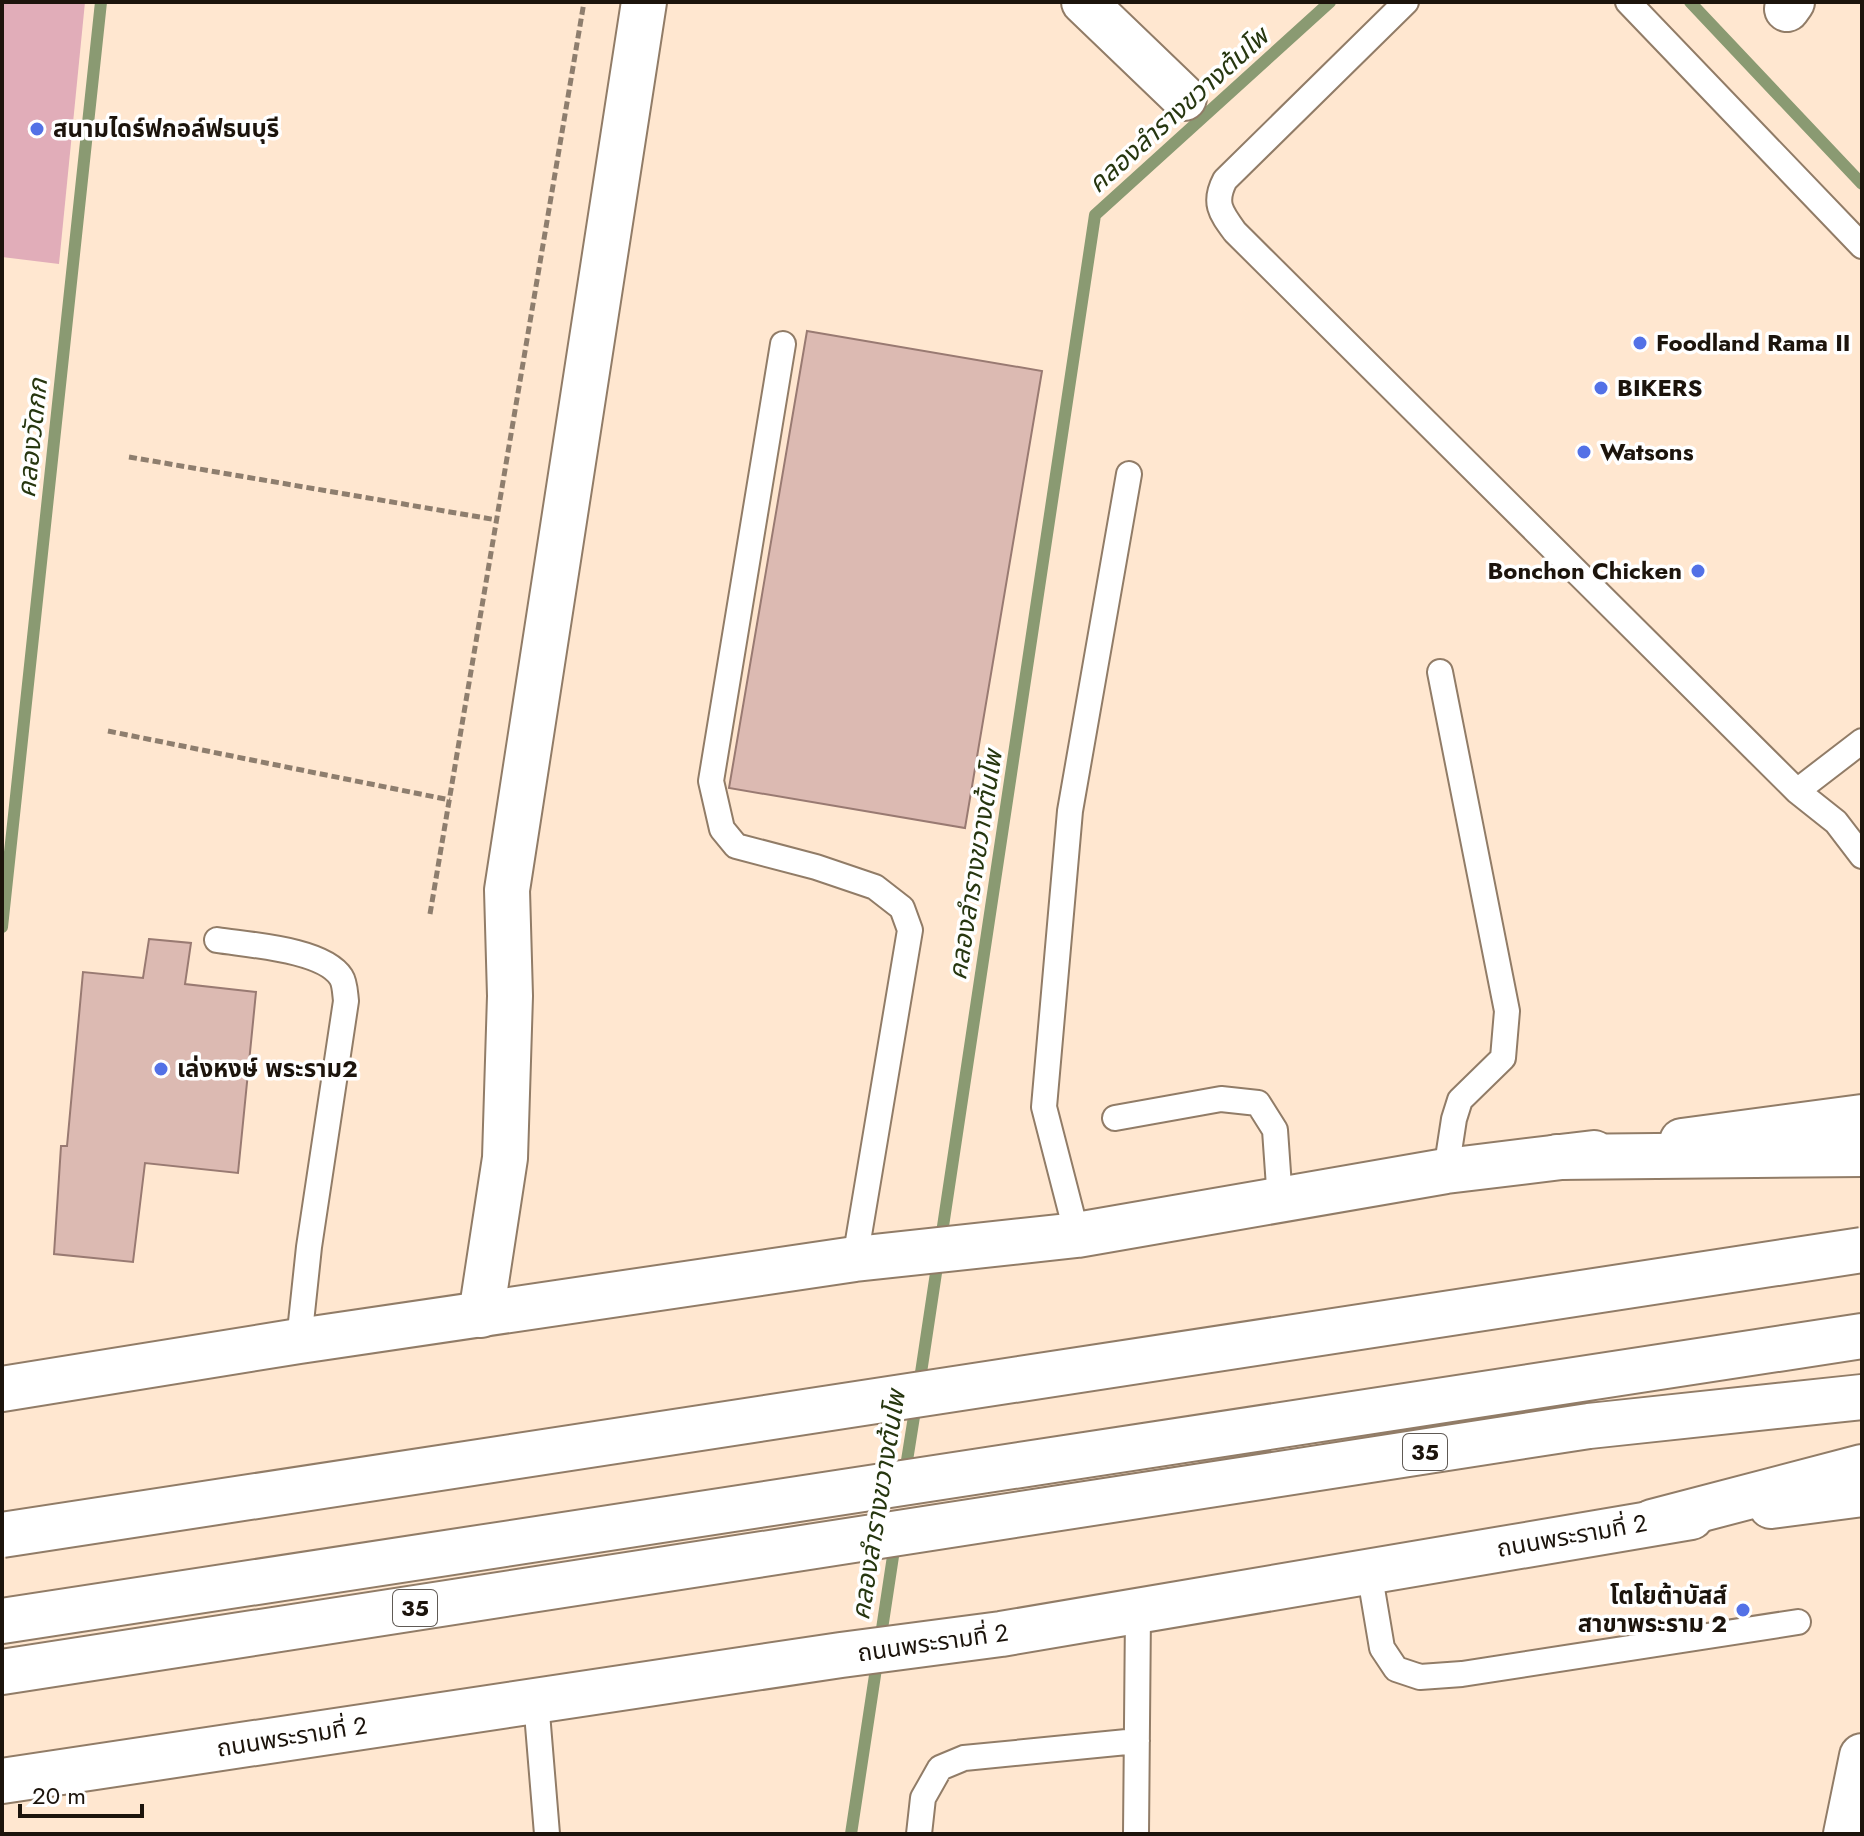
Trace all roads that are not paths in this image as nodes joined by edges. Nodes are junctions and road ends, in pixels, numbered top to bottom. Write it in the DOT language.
graph roads {
  1 [pos="644,2"];
  2 [pos="1084,2"];
  3 [pos="1406,2"];
  4 [pos="1628,2"];
  5 [pos="1184,98"];
  6 [pos="1862,246"];
  7 [pos="783,344"];
  8 [pos="1129,474"];
  9 [pos="1440,672"];
  10 [pos="1862,741"];
  11 [pos="1797,791"];
  12 [pos="1862,856"];
  13 [pos="217,940"];
  14 [pos="1862,1117"];
  15 [pos="1115,1118"];
  16 [pos="1862,1154"];
  17 [pos="1557,1157"];
  18 [pos="1446,1171"];
  19 [pos="1280,1201"];
  20 [pos="1077,1235"];
  21 [pos="1862,1248"];
  22 [pos="855,1259"];
  23 [pos="481,1315"];
  24 [pos="1862,1336"];
  25 [pos="299,1341"];
  26 [pos="14,1387"];
  27 [pos="1862,1397"];
  28 [pos="1862,1467"];
  29 [pos="396,1474"];
  30 [pos="1862,1494"];
  31 [pos="1652,1522"];
  32 [pos="13,1527"];
  33 [pos="1369,1571"];
  34 [pos="1138,1612"];
  35 [pos="2,1621"];
  36 [pos="1798,1622"];
  37 [pos="8,1671"];
  38 [pos="536,1701"];
  39 [pos="1137,1741"];
  40 [pos="1862,1756"];
  41 [pos="2,1781"];
  42 [pos="1854,1812"];
  43 [pos="547,1834"];
  44 [pos="919,1834"];
  45 [pos="1136,1834"];
  1 -- 23 [label="main road"];
  2 -- 5 [label="main road"];
  3 -- 11 [label="lane"];
  4 -- 6 [label="lane"];
  7 -- 22 [label="lane"];
  8 -- 20 [label="lane"];
  9 -- 18 [label="lane"];
  10 -- 11 [label="lane"];
  11 -- 12 [label="lane"];
  13 -- 25 [label="lane"];
  14 -- 17 [label="main road"];
  15 -- 19 [label="lane"];
  16 -- 17 [label="main road"];
  17 -- 18 [label="main road"];
  18 -- 19 [label="main road"];
  19 -- 20 [label="main road"];
  20 -- 22 [label="main road"];
  21 -- 29 [label="main road, bridge"];
  21 -- 29 [label="main road, bridge"];
  22 -- 23 [label="main road"];
  23 -- 25 [label="main road"];
  24 -- 35 [label="main road"];
  25 -- 26 [label="main road"];
  27 -- 37 [label="main road, 35"];
  28 -- 31 [label="main road"];
  29 -- 32 [label="main road, bridge"];
  30 -- 31 [label="main road, ถนนพระรามที่ 2"];
  31 -- 33 [label="main road, ถนนพระรามที่ 2"];
  33 -- 34 [label="main road, ถนนพระรามที่ 2"];
  33 -- 36 [label="lane"];
  34 -- 38 [label="main road, ถนนพระรามที่ 2"];
  34 -- 39 [label="lane"];
  38 -- 41 [label="main road, ถนนพระรามที่ 2"];
  38 -- 43 [label="lane"];
  39 -- 44 [label="lane"];
  39 -- 45 [label="lane"];
  40 -- 42 [label="main road"];
}
